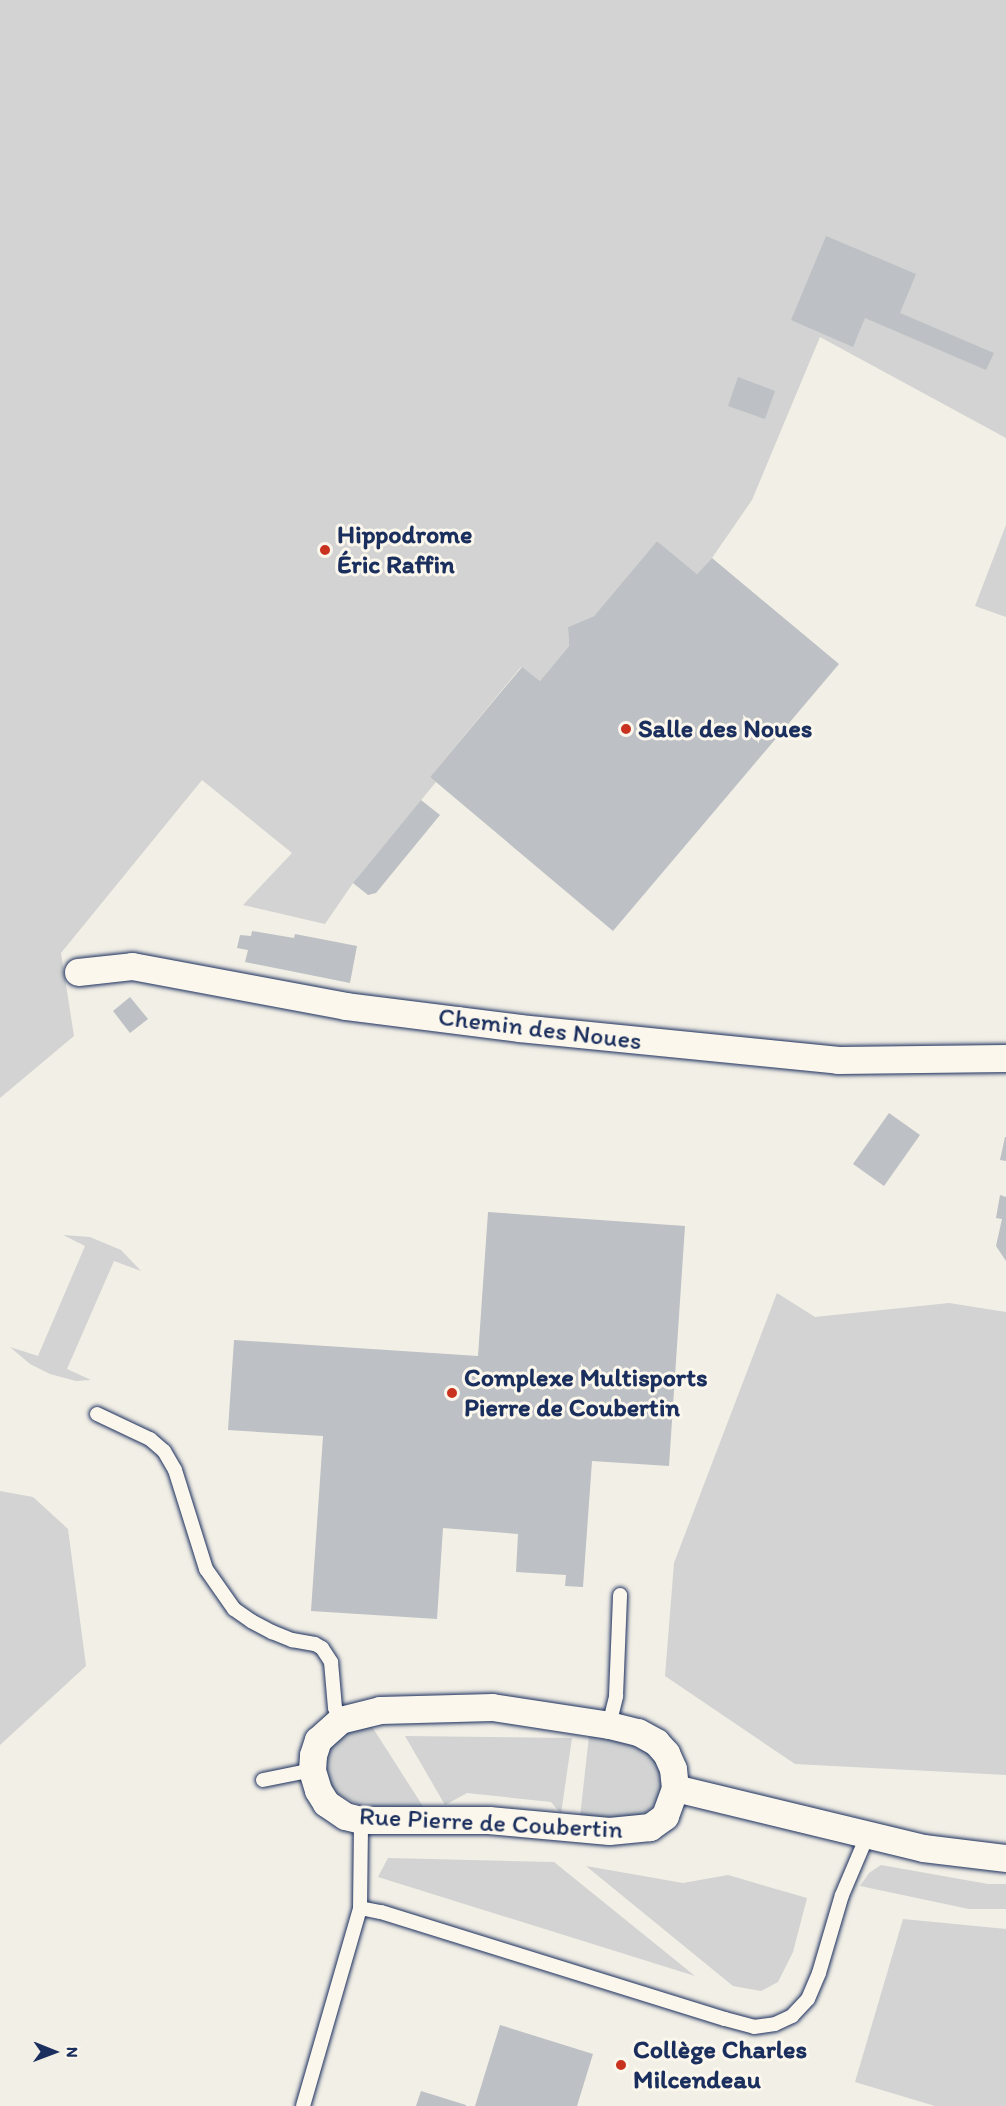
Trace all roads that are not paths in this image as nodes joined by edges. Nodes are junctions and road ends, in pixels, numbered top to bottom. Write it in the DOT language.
graph roads {
  1 [pos="78,972"];
  2 [pos="1006,1058"];
  3 [pos="97,1414"];
  4 [pos="620,1595"];
  5 [pos="340,1720"];
  6 [pos="609,1725"];
  7 [pos="312,1770"];
  8 [pos="263,1780"];
  9 [pos="675,1788"];
  10 [pos="362,1820"];
  11 [pos="867,1836"];
  12 [pos="1006,1858"];
  13 [pos="360,1908"];
  14 [pos="303,2106"];
  1 -- 2 [label="street, Chemin des Noues"];
  3 -- 5 [label="lane"];
  4 -- 6 [label="lane"];
  5 -- 6 [label="street"];
  5 -- 7 [label="street"];
  6 -- 9 [label="street"];
  7 -- 8 [label="lane"];
  7 -- 10 [label="street, Rue Pierre de Coubertin"];
  9 -- 10 [label="street, Rue Pierre de Coubertin"];
  9 -- 11 [label="street"];
  10 -- 13 [label="lane"];
  11 -- 12 [label="street"];
  11 -- 13 [label="lane"];
  13 -- 14 [label="lane"];
}
